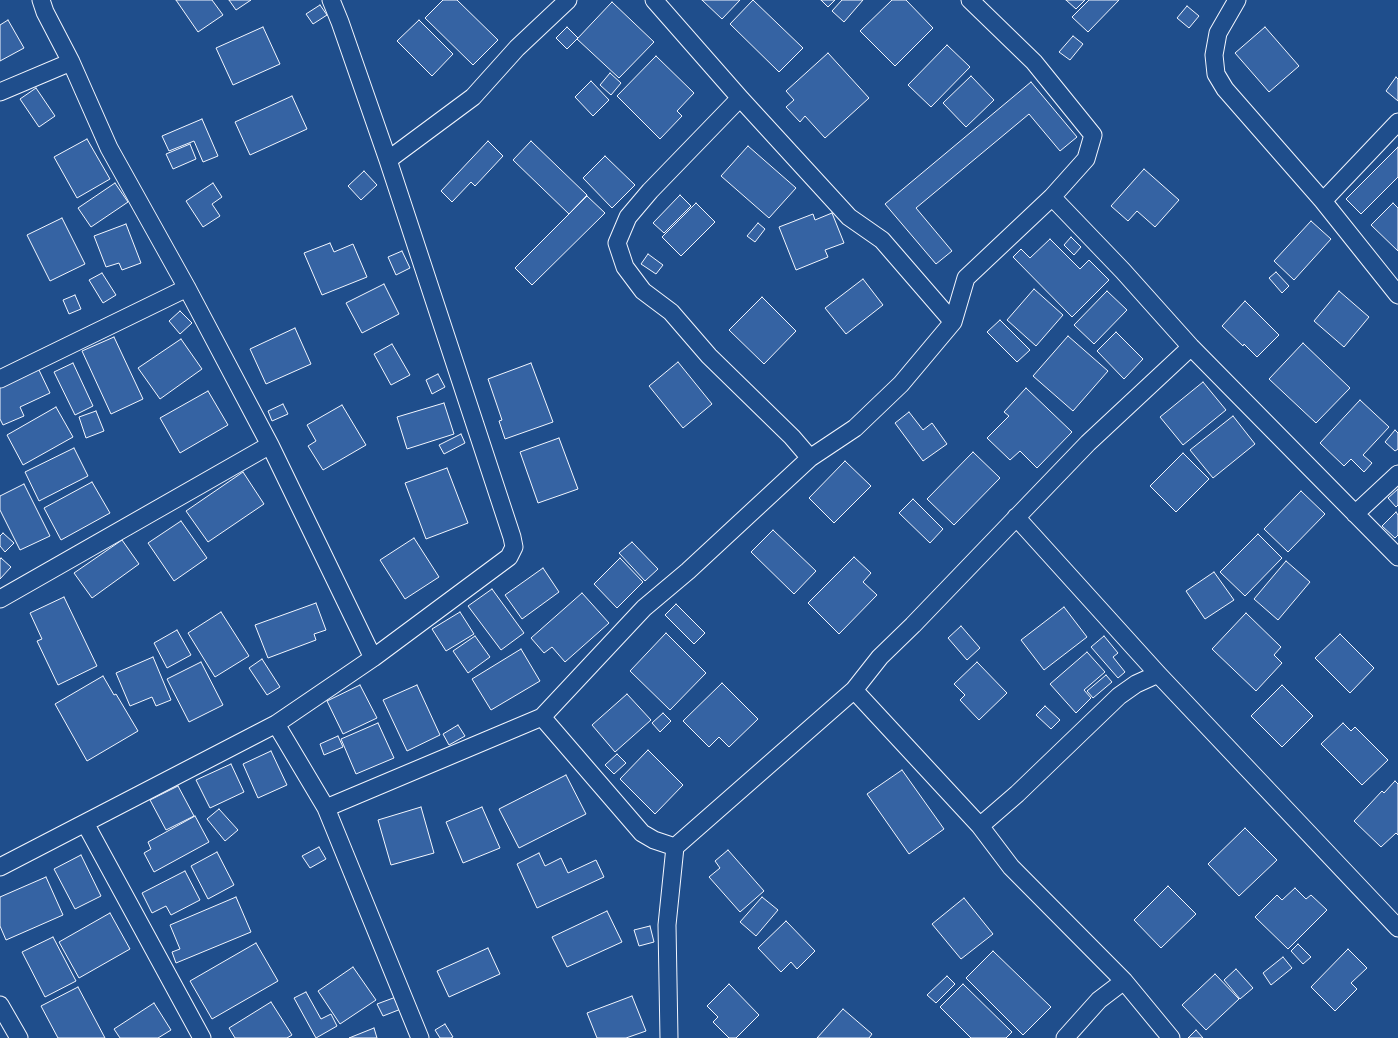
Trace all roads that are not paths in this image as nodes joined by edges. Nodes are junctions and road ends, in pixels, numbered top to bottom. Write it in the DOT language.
graph roads {
  1 [pos="41,0"];
  2 [pos="331,0"];
  3 [pos="568,0"];
  4 [pos="654,0"];
  5 [pos="970,0"];
  6 [pos="1237,0"];
  7 [pos="71,62"];
  8 [pos="0,92"];
  9 [pos="740,98"];
  10 [pos="1398,122"];
  11 [pos="388,160"];
  12 [pos="1052,197"];
  13 [pos="1323,201"];
  14 [pos="187,288"];
  15 [pos="1398,295"];
  16 [pos="953,322"];
  17 [pos="1191,347"];
  18 [pos="0,379"];
  19 [pos="270,445"];
  20 [pos="810,458"];
  21 [pos="1398,474"];
  22 [pos="1354,514"];
  23 [pos="1016,517"];
  24 [pos="1398,557"];
  25 [pos="0,598"];
  26 [pos="373,658"];
  27 [pos="1158,674"];
  28 [pos="854,690"];
  29 [pos="542,717"];
  30 [pos="276,724"];
  31 [pos="326,808"];
  32 [pos="85,823"];
  33 [pos="980,826"];
  34 [pos="675,847"];
  35 [pos="0,867"];
  36 [pos="1398,928"];
  37 [pos="1124,981"];
  38 [pos="0,1005"];
  39 [pos="18,1038"];
  40 [pos="202,1038"];
  41 [pos="420,1038"];
  42 [pos="669,1038"];
  43 [pos="1065,1038"];
  44 [pos="1171,1038"];
  1 -- 7 [label="street"];
  2 -- 11 [label="street"];
  3 -- 11 [label="street"];
  4 -- 9 [label="street"];
  5 -- 12 [label="street"];
  6 -- 13 [label="street"];
  7 -- 8 [label="street"];
  7 -- 14 [label="street"];
  9 -- 16 [label="street"];
  9 -- 20 [label="street"];
  10 -- 13 [label="street"];
  11 -- 26 [label="street"];
  12 -- 16 [label="street"];
  12 -- 17 [label="street"];
  13 -- 15 [label="street"];
  14 -- 18 [label="street"];
  14 -- 19 [label="street"];
  16 -- 20 [label="street"];
  17 -- 22 [label="street"];
  17 -- 23 [label="street"];
  19 -- 25 [label="street"];
  19 -- 26 [label="street"];
  20 -- 29 [label="street"];
  21 -- 22 [label="street"];
  22 -- 24 [label="street"];
  23 -- 27 [label="street"];
  23 -- 28 [label="street"];
  26 -- 30 [label="street"];
  27 -- 33 [label="street"];
  27 -- 36 [label="street"];
  28 -- 33 [label="street"];
  28 -- 34 [label="street"];
  29 -- 31 [label="street"];
  29 -- 34 [label="street"];
  30 -- 31 [label="street"];
  30 -- 32 [label="street"];
  31 -- 41 [label="street"];
  32 -- 35 [label="street"];
  32 -- 40 [label="street"];
  33 -- 37 [label="street"];
  34 -- 42 [label="street"];
  37 -- 43 [label="street"];
  37 -- 44 [label="street"];
  38 -- 39 [label="street"];
}
